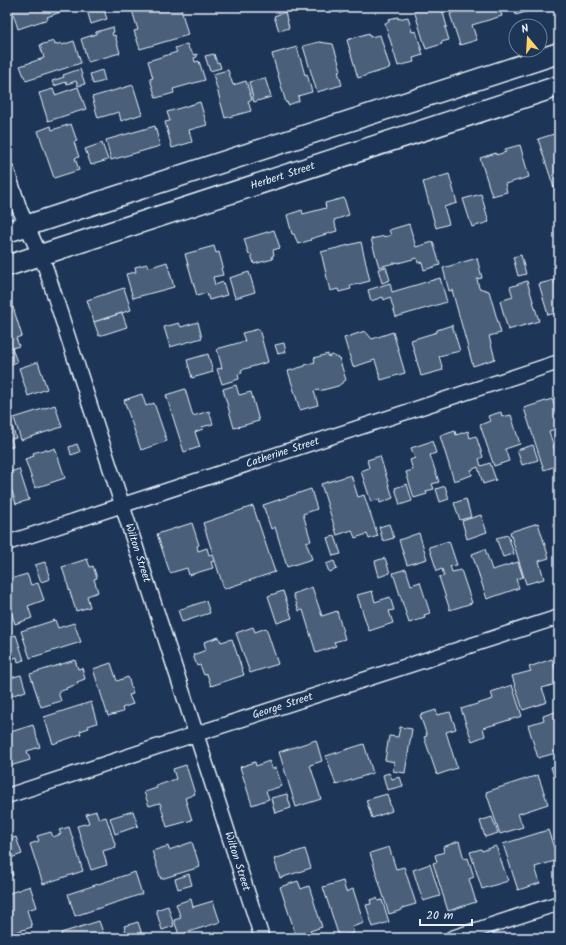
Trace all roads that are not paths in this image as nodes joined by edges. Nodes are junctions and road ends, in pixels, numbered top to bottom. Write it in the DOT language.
graph roads {
  1 [pos="559,53"];
  2 [pos="559,86"];
  3 [pos="409,101"];
  4 [pos="419,131"];
  5 [pos="7,171"];
  6 [pos="27,226"];
  7 [pos="7,232"];
  8 [pos="40,255"];
  9 [pos="7,266"];
  10 [pos="559,362"];
  11 [pos="122,506"];
  12 [pos="7,543"];
  13 [pos="559,617"];
  14 [pos="196,734"];
  15 [pos="7,796"];
  16 [pos="559,903"];
  17 [pos="262,938"];
  18 [pos="452,938"];
  1 -- 3 [label="street"];
  2 -- 4 [label="street, Herbert Street"];
  3 -- 4 [label="street"];
  3 -- 6 [label="street"];
  4 -- 8 [label="street, Herbert Street"];
  5 -- 6 [label="street, Wilton Street"];
  6 -- 7 [label="street"];
  6 -- 8 [label="street, Wilton Street"];
  8 -- 9 [label="street, Herbert Street"];
  8 -- 11 [label="street, Wilton Street"];
  10 -- 11 [label="street, Catherine Street"];
  11 -- 12 [label="street, Catherine Street"];
  11 -- 14 [label="street, Wilton Street"];
  13 -- 14 [label="street, George Street"];
  14 -- 15 [label="street, George Street"];
  14 -- 17 [label="street, Wilton Street"];
  16 -- 18 [label="street"];
}
